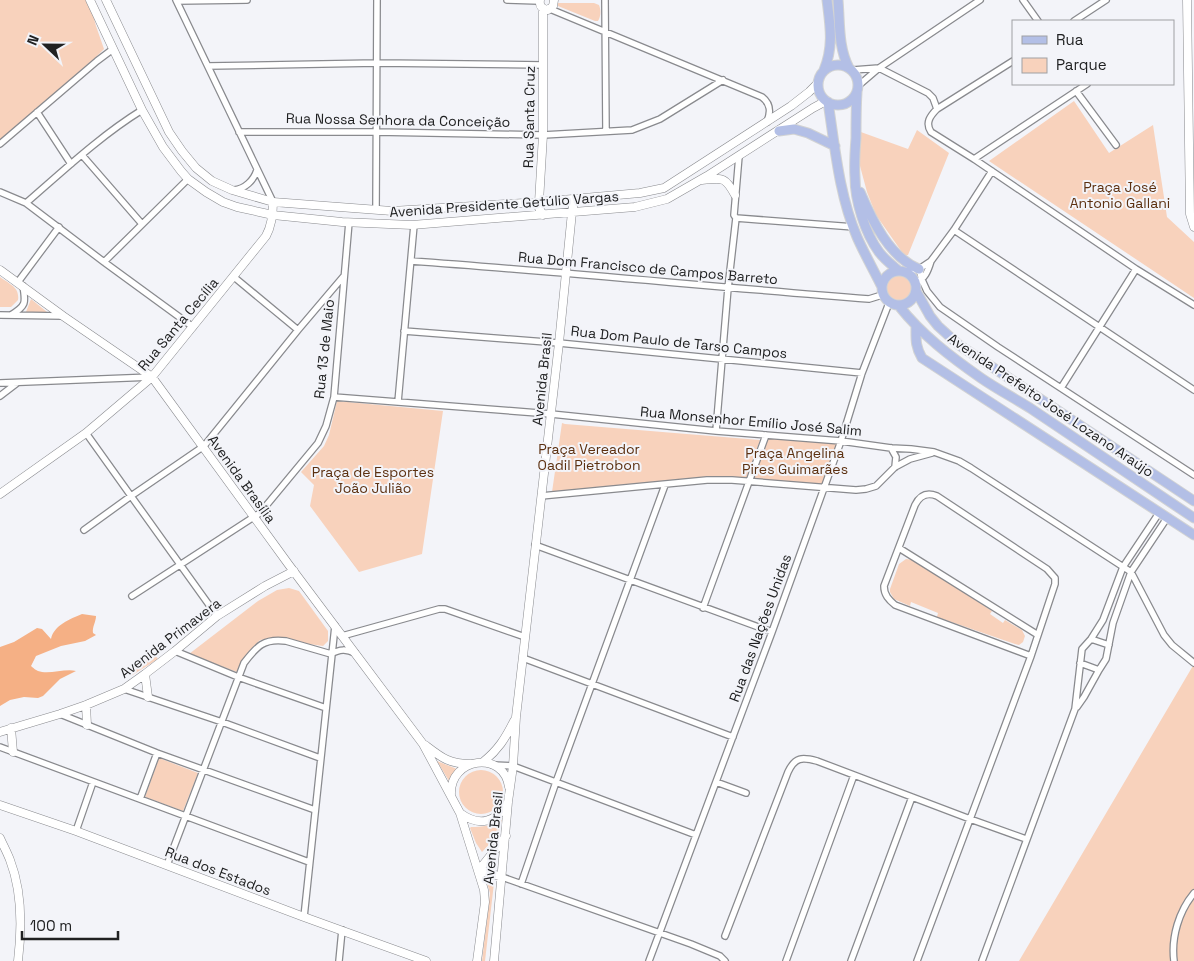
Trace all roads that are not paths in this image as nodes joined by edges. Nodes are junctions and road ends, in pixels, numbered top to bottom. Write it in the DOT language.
graph roads {
  1 [pos="90,0"];
  2 [pos="106,0"];
  3 [pos="248,0"];
  4 [pos="377,0"];
  5 [pos="507,0"];
  6 [pos="554,0"];
  7 [pos="605,0"];
  8 [pos="827,0"];
  9 [pos="838,0"];
  10 [pos="980,0"];
  11 [pos="1023,0"];
  12 [pos="1106,0"];
  13 [pos="1187,0"];
  14 [pos="177,1"];
  15 [pos="544,6"];
  16 [pos="1037,20"];
  17 [pos="1076,20"];
  18 [pos="606,32"];
  19 [pos="113,49"];
  20 [pos="1012,62"];
  21 [pos="377,63"];
  22 [pos="137,65"];
  23 [pos="543,65"];
  24 [pos="208,66"];
  25 [pos="879,68"];
  26 [pos="851,69"];
  27 [pos="124,70"];
  28 [pos="824,70"];
  29 [pos="723,80"];
  30 [pos="145,83"];
  31 [pos="818,83"];
  32 [pos="1081,86"];
  33 [pos="858,89"];
  34 [pos="133,91"];
  35 [pos="827,102"];
  36 [pos="937,109"];
  37 [pos="142,110"];
  38 [pos="37,112"];
  39 [pos="767,122"];
  40 [pos="779,131"];
  41 [pos="239,132"];
  42 [pos="376,132"];
  43 [pos="606,132"];
  44 [pos="543,135"];
  45 [pos="746,135"];
  46 [pos="174,140"];
  47 [pos="0,144"];
  48 [pos="1116,144"];
  49 [pos="835,146"];
  50 [pos="163,147"];
  51 [pos="753,148"];
  52 [pos="82,155"];
  53 [pos="739,156"];
  54 [pos="974,159"];
  55 [pos="72,164"];
  56 [pos="257,170"];
  57 [pos="992,171"];
  58 [pos="854,177"];
  59 [pos="188,178"];
  60 [pos="700,180"];
  61 [pos="232,190"];
  62 [pos="0,192"];
  63 [pos="635,194"];
  64 [pos="735,195"];
  65 [pos="563,199"];
  66 [pos="273,202"];
  67 [pos="539,202"];
  68 [pos="26,203"];
  69 [pos="471,206"];
  70 [pos="635,207"];
  71 [pos="377,210"];
  72 [pos="387,211"];
  73 [pos="572,212"];
  74 [pos="543,214"];
  75 [pos="273,215"];
  76 [pos="736,218"];
  77 [pos="472,220"];
  78 [pos="349,222"];
  79 [pos="142,224"];
  80 [pos="374,224"];
  81 [pos="390,225"];
  82 [pos="414,225"];
  83 [pos="59,227"];
  84 [pos="854,227"];
  85 [pos="1194,227"];
  86 [pos="954,230"];
  87 [pos="411,261"];
  88 [pos="931,261"];
  89 [pos="104,262"];
  90 [pos="919,269"];
  91 [pos="1136,269"];
  92 [pos="0,270"];
  93 [pos="901,271"];
  94 [pos="566,272"];
  95 [pos="344,276"];
  96 [pos="234,277"];
  97 [pos="20,284"];
  98 [pos="918,284"];
  99 [pos="881,285"];
  100 [pos="728,288"];
  101 [pos="882,295"];
  102 [pos="889,303"];
  103 [pos="1194,305"];
  104 [pos="899,306"];
  105 [pos="0,315"];
  106 [pos="12,315"];
  107 [pos="63,316"];
  108 [pos="916,326"];
  109 [pos="193,327"];
  110 [pos="1099,327"];
  111 [pos="298,330"];
  112 [pos="404,331"];
  113 [pos="559,343"];
  114 [pos="723,359"];
  115 [pos="862,373"];
  116 [pos="152,377"];
  117 [pos="0,383"];
  118 [pos="16,383"];
  119 [pos="1061,388"];
  120 [pos="1194,390"];
  121 [pos="0,396"];
  122 [pos="334,397"];
  123 [pos="398,402"];
  124 [pos="551,414"];
  125 [pos="716,431"];
  126 [pos="86,433"];
  127 [pos="766,435"];
  128 [pos="841,441"];
  129 [pos="204,446"];
  130 [pos="891,448"];
  131 [pos="934,452"];
  132 [pos="896,467"];
  133 [pos="1194,475"];
  134 [pos="748,482"];
  135 [pos="664,485"];
  136 [pos="824,487"];
  137 [pos="0,494"];
  138 [pos="131,496"];
  139 [pos="541,496"];
  140 [pos="1194,501"];
  141 [pos="1159,513"];
  142 [pos="254,517"];
  143 [pos="1167,518"];
  144 [pos="1194,518"];
  145 [pos="84,530"];
  146 [pos="1194,535"];
  147 [pos="535,545"];
  148 [pos="899,548"];
  149 [pos="180,564"];
  150 [pos="1123,566"];
  151 [pos="294,571"];
  152 [pos="1132,572"];
  153 [pos="630,581"];
  154 [pos="132,596"];
  155 [pos="703,608"];
  156 [pos="217,616"];
  157 [pos="335,626"];
  158 [pos="772,632"];
  159 [pos="1038,635"];
  160 [pos="342,636"];
  161 [pos="525,637"];
  162 [pos="1091,638"];
  163 [pos="1108,645"];
  164 [pos="175,651"];
  165 [pos="331,654"];
  166 [pos="355,654"];
  167 [pos="1031,656"];
  168 [pos="523,658"];
  169 [pos="1080,663"];
  170 [pos="1194,663"];
  171 [pos="1099,670"];
  172 [pos="145,674"];
  173 [pos="238,677"];
  174 [pos="592,684"];
  175 [pos="124,689"];
  176 [pos="148,697"];
  177 [pos="86,705"];
  178 [pos="326,708"];
  179 [pos="1075,709"];
  180 [pos="60,714"];
  181 [pos="516,717"];
  182 [pos="222,722"];
  183 [pos="87,725"];
  184 [pos="11,728"];
  185 [pos="0,732"];
  186 [pos="733,737"];
  187 [pos="423,744"];
  188 [pos="0,748"];
  189 [pos="12,752"];
  190 [pos="157,752"];
  191 [pos="320,758"];
  192 [pos="483,762"];
  193 [pos="472,764"];
  194 [pos="493,765"];
  195 [pos="513,766"];
  196 [pos="204,770"];
  197 [pos="854,775"];
  198 [pos="93,782"];
  199 [pos="556,782"];
  200 [pos="716,782"];
  201 [pos="510,792"];
  202 [pos="746,793"];
  203 [pos="451,797"];
  204 [pos="912,797"];
  205 [pos="140,800"];
  206 [pos="508,802"];
  207 [pos="0,805"];
  208 [pos="11,808"];
  209 [pos="315,810"];
  210 [pos="0,813"];
  211 [pos="460,813"];
  212 [pos="186,816"];
  213 [pos="970,819"];
  214 [pos="76,832"];
  215 [pos="696,835"];
  216 [pos="506,836"];
  217 [pos="0,838"];
  218 [pos="1026,839"];
  219 [pos="309,862"];
  220 [pos="167,865"];
  221 [pos="478,870"];
  222 [pos="502,878"];
  223 [pos="521,884"];
  224 [pos="1194,893"];
  225 [pos="304,917"];
  226 [pos="342,930"];
  227 [pos="660,933"];
  228 [pos="725,936"];
  229 [pos="18,961"];
  230 [pos="339,961"];
  231 [pos="426,961"];
  232 [pos="477,961"];
  233 [pos="494,961"];
  234 [pos="648,961"];
  235 [pos="725,961"];
  236 [pos="786,961"];
  237 [pos="851,961"];
  238 [pos="917,961"];
  239 [pos="982,961"];
  240 [pos="1174,961"];
  1 -- 19 [label="main road, Avenida Presidente Getúlio Vargas"];
  2 -- 22 [label="main road, Avenida Presidente Getúlio Vargas"];
  3 -- 14 [label="street"];
  4 -- 21 [label="street"];
  5 -- 15 [label="street"];
  6 -- 15 [label="main road, Rua Santa Cruz"];
  7 -- 18 [label="street"];
  8 -- 28 [label="main road"];
  9 -- 26 [label="main road"];
  10 -- 25 [label="street"];
  11 -- 16 [label="street"];
  12 -- 17 [label="street"];
  13 -- 85 [label="main road"];
  14 -- 24 [label="street"];
  15 -- 18 [label="street"];
  15 -- 23 [label="main road, Rua Santa Cruz"];
  18 -- 29 [label="street"];
  18 -- 43 [label="street"];
  19 -- 27 [label="main road, Avenida Presidente Getúlio Vargas"];
  19 -- 38 [label="street"];
  20 -- 36 [label="street"];
  21 -- 23 [label="street"];
  21 -- 24 [label="street"];
  21 -- 42 [label="street"];
  22 -- 27 [label="main road"];
  22 -- 30 [label="main road, Avenida Presidente Getúlio Vargas"];
  23 -- 44 [label="main road, Rua Santa Cruz"];
  24 -- 41 [label="street"];
  25 -- 26 [label="street"];
  25 -- 33 [label="street"];
  25 -- 36 [label="street"];
  26 -- 28 [label="main road"];
  26 -- 33 [label="main road"];
  27 -- 34 [label="main road, Avenida Presidente Getúlio Vargas"];
  28 -- 31 [label="main road"];
  29 -- 39 [label="street"];
  29 -- 43 [label="street, Rua Nossa Senhora da Conceição"];
  30 -- 34 [label="main road"];
  30 -- 46 [label="main road, Avenida Presidente Getúlio Vargas"];
  31 -- 35 [label="main road"];
  31 -- 39 [label="main road, Avenida Presidente Getúlio Vargas"];
  32 -- 48 [label="street"];
  32 -- 54 [label="street"];
  33 -- 35 [label="main road"];
  33 -- 58 [label="main road"];
  34 -- 37 [label="main road, Avenida Presidente Getúlio Vargas"];
  35 -- 40 [label="main road, Avenida Presidente Getúlio Vargas"];
  35 -- 49 [label="main road"];
  36 -- 54 [label="street"];
  37 -- 50 [label="main road, Avenida Presidente Getúlio Vargas"];
  37 -- 52 [label="street"];
  38 -- 47 [label="street"];
  38 -- 55 [label="street"];
  39 -- 45 [label="main road, Avenida Presidente Getúlio Vargas"];
  40 -- 49 [label="main road"];
  40 -- 51 [label="main road, Avenida Presidente Getúlio Vargas"];
  41 -- 42 [label="street, Rua Nossa Senhora da Conceição"];
  41 -- 56 [label="street"];
  42 -- 44 [label="street, Rua Nossa Senhora da Conceição"];
  42 -- 71 [label="street"];
  43 -- 44 [label="street, Rua Nossa Senhora da Conceição"];
  44 -- 67 [label="main road, Rua Santa Cruz"];
  45 -- 51 [label="main road"];
  45 -- 53 [label="main road"];
  45 -- 63 [label="main road, Avenida Presidente Getúlio Vargas"];
  46 -- 50 [label="main road"];
  46 -- 61 [label="main road, Avenida Presidente Getúlio Vargas"];
  49 -- 84 [label="main road"];
  50 -- 59 [label="main road, Avenida Presidente Getúlio Vargas"];
  51 -- 53 [label="main road, Avenida Presidente Getúlio Vargas"];
  52 -- 55 [label="street"];
  52 -- 79 [label="street"];
  53 -- 60 [label="main road, Avenida Presidente Getúlio Vargas"];
  53 -- 64 [label="street"];
  54 -- 57 [label="street"];
  55 -- 68 [label="street"];
  56 -- 61 [label="street"];
  56 -- 66 [label="street"];
  57 -- 86 [label="street"];
  57 -- 91 [label="street"];
  58 -- 90 [label="main road"];
  58 -- 93 [label="main road"];
  59 -- 75 [label="main road, Avenida Presidente Getúlio Vargas"];
  59 -- 79 [label="street"];
  60 -- 64 [label="main road"];
  60 -- 70 [label="main road, Avenida Presidente Getúlio Vargas"];
  61 -- 66 [label="main road, Avenida Presidente Getúlio Vargas"];
  62 -- 68 [label="street"];
  63 -- 65 [label="main road, Avenida Presidente Getúlio Vargas"];
  63 -- 70 [label="main road"];
  64 -- 76 [label="street"];
  65 -- 67 [label="main road, Avenida Presidente Getúlio Vargas"];
  65 -- 73 [label="main road"];
  66 -- 71 [label="main road, Avenida Presidente Getúlio Vargas"];
  66 -- 75 [label="main road, Rua Santa Cecília"];
  67 -- 69 [label="main road, Avenida Presidente Getúlio Vargas"];
  67 -- 74 [label="main road, Rua Santa Cruz"];
  68 -- 83 [label="street"];
  69 -- 72 [label="main road, Avenida Presidente Getúlio Vargas"];
  69 -- 77 [label="main road"];
  70 -- 73 [label="main road, Avenida Presidente Getúlio Vargas"];
  71 -- 72 [label="main road, Avenida Presidente Getúlio Vargas"];
  71 -- 80 [label="main road"];
  72 -- 81 [label="main road"];
  73 -- 74 [label="main road, Avenida Presidente Getúlio Vargas"];
  73 -- 94 [label="main road, Avenida Brasil"];
  74 -- 77 [label="main road, Avenida Presidente Getúlio Vargas"];
  75 -- 78 [label="main road, Avenida Presidente Getúlio Vargas"];
  75 -- 96 [label="main road, Rua Santa Cecília"];
  76 -- 84 [label="street"];
  76 -- 100 [label="street"];
  77 -- 82 [label="main road, Avenida Presidente Getúlio Vargas"];
  78 -- 80 [label="main road, Avenida Presidente Getúlio Vargas"];
  78 -- 95 [label="street, Rua 13 de Maio"];
  79 -- 89 [label="street"];
  80 -- 81 [label="main road, Avenida Presidente Getúlio Vargas"];
  81 -- 82 [label="main road, Avenida Presidente Getúlio Vargas"];
  82 -- 87 [label="street"];
  83 -- 89 [label="street"];
  83 -- 97 [label="street"];
  84 -- 99 [label="main road"];
  86 -- 88 [label="street"];
  86 -- 110 [label="street"];
  87 -- 94 [label="street, Rua Dom Francisco de Campos Barreto"];
  87 -- 112 [label="street"];
  88 -- 90 [label="street"];
  88 -- 98 [label="street"];
  89 -- 109 [label="street"];
  90 -- 93 [label="street"];
  90 -- 98 [label="street"];
  91 -- 103 [label="street"];
  91 -- 110 [label="street"];
  92 -- 97 [label="main road, Avenida Brasília"];
  93 -- 98 [label="main road"];
  93 -- 99 [label="main road"];
  94 -- 100 [label="street, Rua Dom Francisco de Campos Barreto"];
  94 -- 113 [label="main road, Avenida Brasil"];
  95 -- 111 [label="street"];
  95 -- 122 [label="street, Rua 13 de Maio"];
  96 -- 109 [label="main road, Rua Santa Cecília"];
  96 -- 111 [label="street"];
  97 -- 106 [label="street"];
  97 -- 107 [label="main road, Avenida Brasília"];
  98 -- 104 [label="main road"];
  98 -- 119 [label="street"];
  98 -- 140 [label="main road, Avenida Prefeito José Lozano Araújo"];
  99 -- 101 [label="main road"];
  100 -- 101 [label="street, Rua Dom Francisco de Campos Barreto"];
  100 -- 114 [label="street"];
  101 -- 102 [label="main road"];
  102 -- 104 [label="main road"];
  102 -- 115 [label="street, Rua das Nações Unidas"];
  104 -- 108 [label="main road, Avenida Prefeito José Lozano Araújo"];
  105 -- 106 [label="street"];
  106 -- 107 [label="street"];
  107 -- 116 [label="main road, Avenida Brasília"];
  108 -- 141 [label="main road"];
  108 -- 144 [label="main road, Avenida Prefeito José Lozano Araújo"];
  109 -- 116 [label="main road, Rua Santa Cecília"];
  110 -- 119 [label="street"];
  110 -- 120 [label="street"];
  111 -- 129 [label="street"];
  112 -- 113 [label="street, Rua Dom Paulo de Tarso Campos"];
  112 -- 123 [label="street"];
  113 -- 114 [label="street, Rua Dom Paulo de Tarso Campos"];
  113 -- 124 [label="main road, Avenida Brasil"];
  114 -- 115 [label="street, Rua Dom Paulo de Tarso Campos"];
  114 -- 125 [label="street"];
  115 -- 128 [label="street, Rua das Nações Unidas"];
  116 -- 118 [label="street"];
  116 -- 126 [label="main road, Rua Santa Cecília"];
  116 -- 129 [label="main road, Avenida Brasília"];
  117 -- 118 [label="street"];
  118 -- 121 [label="street"];
  119 -- 133 [label="street"];
  122 -- 123 [label="street, Rua Monsenhor Emílio José Salim"];
  122 -- 142 [label="street, Rua 13 de Maio"];
  123 -- 124 [label="street, Rua Monsenhor Emílio José Salim"];
  124 -- 125 [label="street, Rua Monsenhor Emílio José Salim"];
  124 -- 139 [label="main road, Avenida Brasil"];
  125 -- 127 [label="street, Rua Monsenhor Emílio José Salim"];
  126 -- 137 [label="main road, Rua Santa Cecília"];
  126 -- 138 [label="street"];
  127 -- 128 [label="street, Rua Monsenhor Emílio José Salim"];
  127 -- 134 [label="street"];
  128 -- 130 [label="street, Rua Monsenhor Emílio José Salim"];
  128 -- 136 [label="street, Rua das Nações Unidas"];
  129 -- 138 [label="street"];
  129 -- 142 [label="main road, Avenida Brasília"];
  130 -- 131 [label="street, Rua Monsenhor Emílio José Salim"];
  130 -- 132 [label="street"];
  131 -- 132 [label="street"];
  131 -- 150 [label="street, Rua Monsenhor Emílio José Salim"];
  132 -- 136 [label="street"];
  134 -- 135 [label="street"];
  134 -- 136 [label="street"];
  134 -- 155 [label="street"];
  135 -- 139 [label="street"];
  135 -- 153 [label="street"];
  136 -- 158 [label="street, Rua das Nações Unidas"];
  138 -- 145 [label="street"];
  138 -- 149 [label="street"];
  139 -- 147 [label="main road, Avenida Brasil"];
  141 -- 143 [label="main road"];
  141 -- 150 [label="street"];
  142 -- 149 [label="street, Rua 13 de Maio"];
  142 -- 151 [label="main road, Avenida Brasília"];
  143 -- 146 [label="main road"];
  143 -- 152 [label="street"];
  147 -- 153 [label="street"];
  147 -- 161 [label="main road, Avenida Brasil"];
  148 -- 159 [label="street"];
  148 -- 159 [label="street"];
  148 -- 167 [label="street"];
  149 -- 154 [label="street, Rua 13 de Maio"];
  149 -- 156 [label="street"];
  150 -- 152 [label="street, Rua Monsenhor Emílio José Salim"];
  150 -- 162 [label="street"];
  151 -- 156 [label="main road, Avenida Primavera"];
  151 -- 157 [label="main road, Avenida Brasília"];
  152 -- 163 [label="street"];
  152 -- 170 [label="street"];
  153 -- 155 [label="street"];
  153 -- 174 [label="street"];
  155 -- 158 [label="street"];
  156 -- 164 [label="main road, Avenida Primavera"];
  157 -- 160 [label="main road, Avenida Brasília"];
  157 -- 165 [label="street"];
  158 -- 186 [label="street, Rua das Nações Unidas"];
  159 -- 167 [label="street"];
  160 -- 161 [label="street"];
  160 -- 166 [label="main road, Avenida Brasília"];
  161 -- 168 [label="main road, Avenida Brasil"];
  162 -- 163 [label="street"];
  162 -- 169 [label="street"];
  163 -- 171 [label="street"];
  164 -- 172 [label="main road, Avenida Primavera"];
  164 -- 173 [label="street"];
  165 -- 166 [label="street"];
  165 -- 173 [label="street"];
  165 -- 178 [label="street"];
  166 -- 187 [label="main road, Avenida Brasília"];
  167 -- 213 [label="street"];
  168 -- 174 [label="street"];
  168 -- 181 [label="main road, Avenida Brasil"];
  169 -- 171 [label="street"];
  169 -- 179 [label="street"];
  171 -- 179 [label="street"];
  172 -- 175 [label="main road, Avenida Primavera"];
  172 -- 176 [label="main road"];
  173 -- 178 [label="street"];
  173 -- 182 [label="street"];
  174 -- 186 [label="street"];
  174 -- 199 [label="street"];
  175 -- 176 [label="street"];
  175 -- 177 [label="main road, Avenida Primavera"];
  176 -- 182 [label="street"];
  177 -- 180 [label="main road, Avenida Primavera"];
  177 -- 183 [label="main road"];
  178 -- 191 [label="street"];
  179 -- 218 [label="street"];
  180 -- 183 [label="street"];
  180 -- 184 [label="main road, Avenida Primavera"];
  181 -- 192 [label="main road, Avenida Brasil"];
  181 -- 195 [label="main road, Avenida Brasil"];
  182 -- 191 [label="street"];
  182 -- 196 [label="street"];
  183 -- 190 [label="street"];
  184 -- 185 [label="main road, Avenida Primavera"];
  184 -- 189 [label="main road"];
  186 -- 200 [label="street, Rua das Nações Unidas"];
  187 -- 193 [label="main road, Avenida Brasília"];
  187 -- 203 [label="main road, Avenida Brasília"];
  188 -- 189 [label="street"];
  189 -- 198 [label="street"];
  190 -- 196 [label="street"];
  190 -- 205 [label="street"];
  191 -- 209 [label="street"];
  192 -- 193 [label="main road"];
  192 -- 194 [label="main road"];
  193 -- 203 [label="main road"];
  194 -- 195 [label="street"];
  194 -- 201 [label="main road"];
  195 -- 199 [label="street"];
  195 -- 201 [label="main road, Avenida Brasil"];
  196 -- 209 [label="street"];
  196 -- 212 [label="street"];
  197 -- 204 [label="street"];
  197 -- 228 [label="street"];
  197 -- 236 [label="street"];
  198 -- 205 [label="street"];
  198 -- 214 [label="street"];
  199 -- 215 [label="street"];
  199 -- 223 [label="street"];
  200 -- 202 [label="street"];
  200 -- 215 [label="street, Rua das Nações Unidas"];
  201 -- 206 [label="main road, Avenida Brasil"];
  203 -- 211 [label="main road"];
  204 -- 213 [label="street"];
  204 -- 237 [label="street"];
  205 -- 212 [label="street"];
  206 -- 211 [label="main road"];
  206 -- 216 [label="main road, Avenida Brasil"];
  207 -- 208 [label="main road, Rua dos Estados"];
  208 -- 210 [label="main road"];
  208 -- 214 [label="main road, Rua dos Estados"];
  209 -- 219 [label="street"];
  211 -- 221 [label="main road"];
  212 -- 219 [label="street"];
  212 -- 220 [label="street"];
  213 -- 218 [label="street"];
  213 -- 238 [label="street"];
  214 -- 220 [label="main road, Rua dos Estados"];
  215 -- 227 [label="street, Rua das Nações Unidas"];
  216 -- 221 [label="main road"];
  216 -- 222 [label="main road, Avenida Brasil"];
  217 -- 229 [label="main road"];
  218 -- 239 [label="street"];
  219 -- 225 [label="street"];
  220 -- 225 [label="main road, Rua dos Estados"];
  221 -- 222 [label="main road"];
  221 -- 232 [label="main road"];
  222 -- 223 [label="street"];
  222 -- 233 [label="main road, Avenida Brasil"];
  223 -- 227 [label="street"];
  224 -- 240 [label="street"];
  225 -- 226 [label="main road, Rua dos Estados"];
  226 -- 230 [label="street"];
  226 -- 231 [label="main road, Rua dos Estados"];
  227 -- 234 [label="street, Rua das Nações Unidas"];
  227 -- 235 [label="street"];
}
